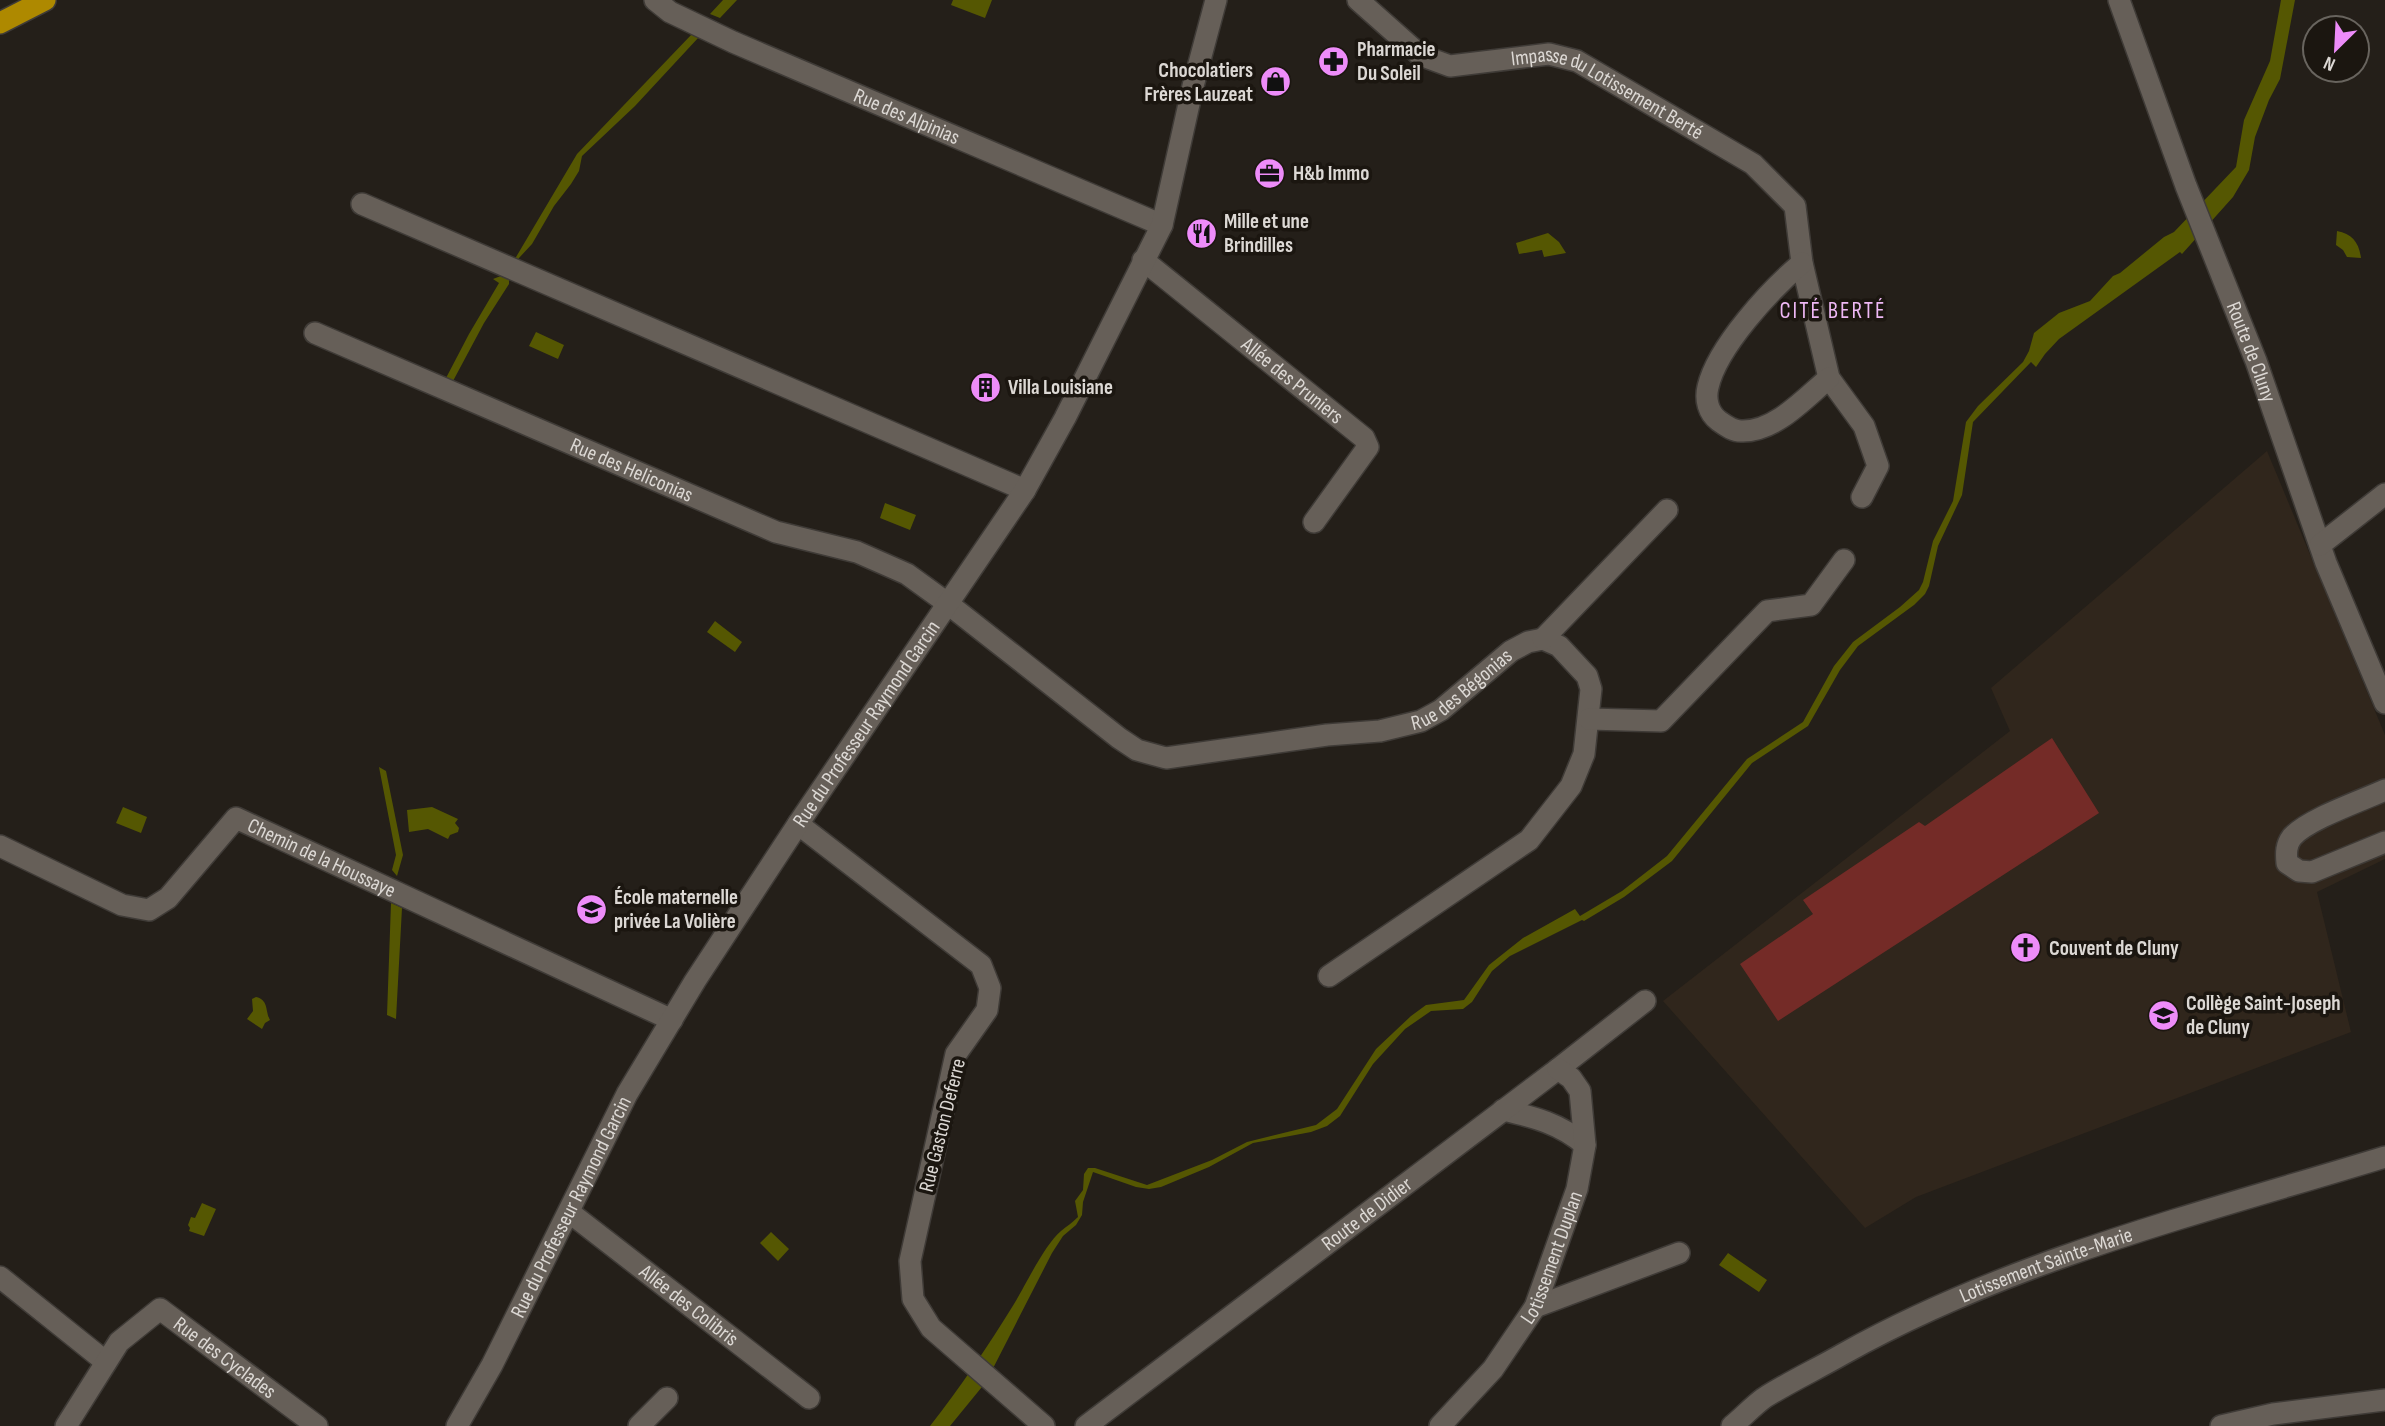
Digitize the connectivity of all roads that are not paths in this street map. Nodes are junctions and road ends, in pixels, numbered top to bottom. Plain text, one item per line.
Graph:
1 (45, 0) edge
2 (655, 0) edge
3 (1216, 0) edge
4 (1358, 0) edge
5 (2119, 0) edge
6 (0, 23) edge
7 (362, 204) dead end
8 (1162, 225) junction
9 (1143, 260) junction
10 (1802, 263) junction
11 (315, 333) dead end
12 (1829, 379) junction
13 (1025, 490) junction
14 (2385, 494) edge
15 (1862, 497) dead end
16 (1667, 510) dead end
17 (1314, 522) dead end
18 (2320, 545) junction
19 (1844, 559) dead end
20 (947, 603) junction
21 (1543, 639) junction
22 (2385, 703) edge
23 (1590, 719) junction
24 (2385, 790) edge
25 (798, 824) junction
26 (2385, 842) edge
27 (0, 846) edge
28 (1329, 976) dead end
29 (1645, 1000) dead end
30 (672, 1020) junction
31 (1558, 1069) junction
32 (1503, 1110) junction
33 (1586, 1144) junction
34 (2385, 1157) edge
35 (569, 1212) junction
36 (1679, 1253) dead end
37 (0, 1277) edge
38 (1535, 1307) junction
39 (106, 1362) junction
40 (667, 1398) dead end
41 (809, 1398) dead end
42 (2385, 1401) edge
43 (66, 1426) edge
44 (317, 1426) edge
45 (457, 1426) edge
46 (639, 1426) edge
47 (1044, 1426) edge
48 (1086, 1426) edge
49 (1440, 1426) edge
50 (1732, 1426) edge
51 (2221, 1426) edge

1 - 6 highway
2 - 8 street, Rue des Alpinias
3 - 8 street, Rue du Professeur Raymond Garcin
4 - 10 street, Impasse du Lotissement Berté
5 - 18 street, Route de Cluny
7 - 13 street
8 - 9 street, Rue du Professeur Raymond Garcin
9 - 13 street, Rue du Professeur Raymond Garcin
9 - 17 street, Allée des Pruniers
10 - 12 street, Impasse du Lotissement Berté
10 - 12 street
11 - 20 street, Rue des Heliconias
12 - 15 street, Impasse du Lotissement Berté
13 - 20 street, Rue du Professeur Raymond Garcin
14 - 18 street
16 - 21 street
18 - 22 street, Route de Cluny
19 - 23 street
20 - 21 street, Rue des Bégonias
20 - 25 street, Rue du Professeur Raymond Garcin
21 - 23 street
23 - 28 street
24 - 26 street
25 - 30 street, Rue du Professeur Raymond Garcin
25 - 47 street, Rue Gaston Deferre
27 - 30 street, Chemin de la Houssaye
29 - 31 street, Route de Didier
30 - 35 street, Rue du Professeur Raymond Garcin
31 - 32 street, Route de Didier
31 - 33 street, Lotissement Duplan
32 - 33 street
32 - 48 street, Route de Didier
33 - 38 street, Lotissement Duplan
34 - 50 street, Lotissement Sainte-Marie
35 - 41 street, Allée des Colibris
35 - 45 street, Rue du Professeur Raymond Garcin
36 - 38 street
37 - 39 street
38 - 49 street, Lotissement Duplan
39 - 43 street, Rue des Cyclades
39 - 44 street, Rue des Cyclades
40 - 46 street
42 - 51 street

